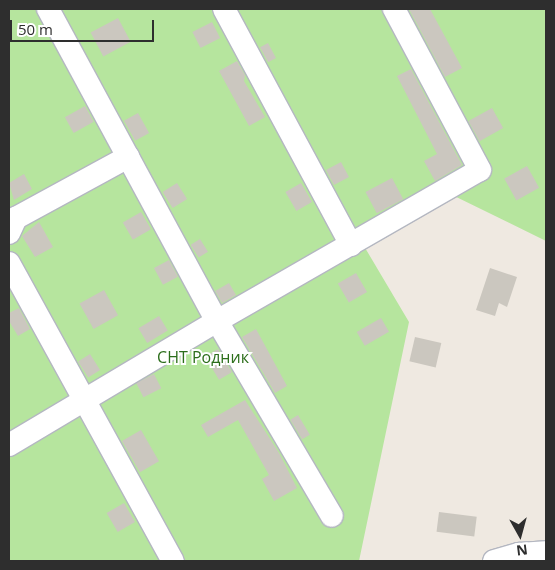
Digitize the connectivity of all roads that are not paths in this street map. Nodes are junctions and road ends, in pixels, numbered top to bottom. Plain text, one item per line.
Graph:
1 (48, 9) edge
2 (224, 9) edge
3 (394, 9) edge
4 (128, 157) junction
5 (9, 233) edge
6 (351, 245) junction
7 (9, 263) edge
8 (217, 321) junction
9 (84, 400) junction
10 (9, 444) edge
11 (332, 516) dead end
12 (546, 552) edge
13 (173, 561) edge
14 (494, 561) edge

1 - 4 street
2 - 6 street
3 - 6 street
4 - 5 street
4 - 8 street
6 - 8 street
7 - 9 street
8 - 9 street
8 - 11 street
9 - 10 street
9 - 13 street
12 - 14 street

